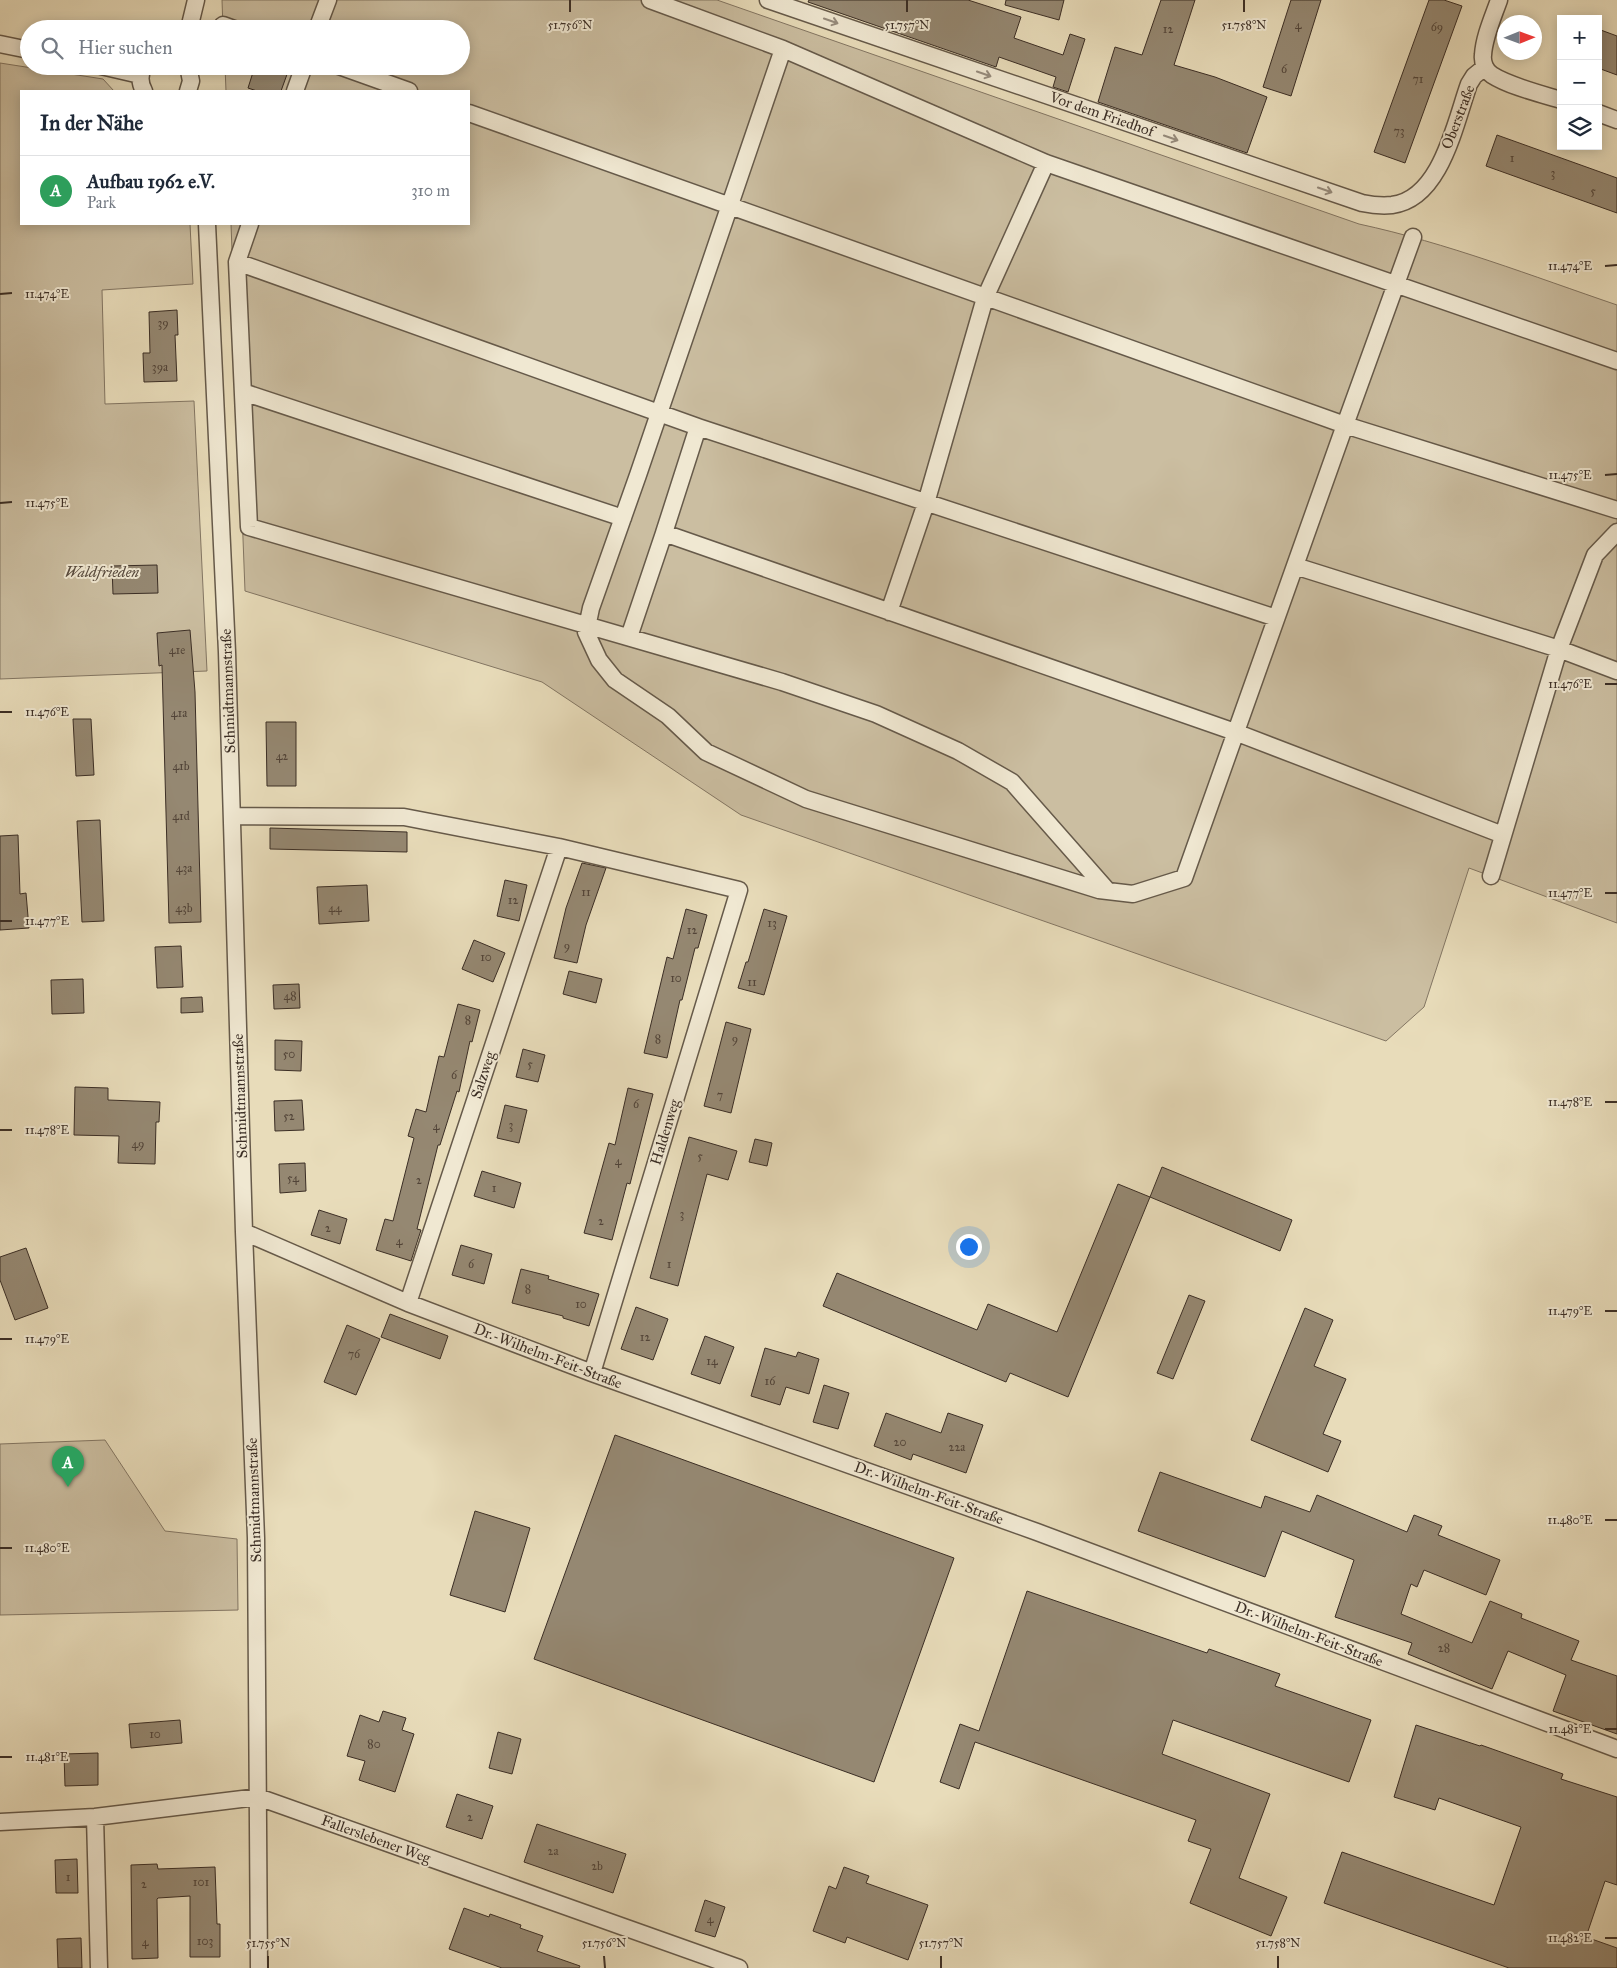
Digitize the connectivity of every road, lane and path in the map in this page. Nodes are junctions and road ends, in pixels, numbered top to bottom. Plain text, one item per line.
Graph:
1 (196, 0) edge
2 (328, 0) edge
3 (650, 0) edge
4 (768, 0) edge
5 (1499, 0) edge
6 (191, 20) edge
7 (320, 20) edge
8 (0, 44) edge
9 (20, 48) edge
10 (783, 49) junction
11 (1485, 68) junction
12 (142, 75) edge
13 (190, 75) edge
14 (301, 75) edge
15 (364, 75) edge
16 (144, 90) edge
17 (188, 90) edge
18 (295, 90) edge
19 (406, 90) edge
20 (1557, 99) edge
21 (470, 113) edge
22 (1602, 115) edge
23 (1617, 120) edge
24 (1046, 163) junction
25 (1432, 180) joint
26 (730, 206) junction
27 (207, 225) edge
28 (250, 225) edge
29 (1413, 237) dead end
30 (237, 262) junction
31 (1396, 283) junction
32 (985, 298) junction
33 (1617, 361) edge
34 (243, 392) junction
35 (660, 412) junction
36 (1345, 425) junction
37 (698, 427) junction
38 (926, 503) junction
39 (1617, 510) edge
40 (623, 518) junction
41 (1617, 532) edge
42 (664, 533) junction
43 (1295, 566) junction
44 (889, 612) junction
45 (1276, 618) junction
46 (587, 625) junction
47 (628, 638) junction
48 (1559, 649) junction
49 (1617, 671) edge
50 (1235, 732) junction
51 (232, 816) junction
52 (1503, 835) junction
53 (559, 847) junction
54 (1491, 876) dead end
55 (1107, 890) junction
56 (244, 1232) junction
57 (408, 1303) junction
58 (592, 1373) junction
59 (1617, 1749) edge
60 (258, 1798) junction
61 (95, 1817) junction
62 (0, 1822) edge
63 (99, 1968) edge
64 (259, 1968) edge
65 (738, 1968) edge

1 - 6 street
2 - 7 street
3 - 10 street
4 -> 25 street, Vor dem Friedhof
5 - 11 street, Oberstraße
8 - 9 street
10 - 24 street
10 - 26 street
11 - 20 street
11 - 25 street, Oberstraße
12 - 16 street
13 - 17 street
14 - 18 street
15 - 19 street
21 - 26 street
22 - 23 street
24 - 31 street
24 - 32 street
26 - 32 street
26 - 35 street
27 - 51 street, Schmidtmannstraße
28 - 30 street
29 - 31 street
30 - 34 street
30 - 35 street
31 - 33 street
31 - 36 street
32 - 36 street
32 - 38 street
34 - 40 street
34 - 46 street
35 - 37 street
35 - 40 street
36 - 39 street
36 - 43 street
37 - 38 street
37 - 42 street
38 - 44 street
38 - 45 street
40 - 46 street
41 - 48 street
42 - 44 street
42 - 47 street
43 - 45 street
43 - 48 street
44 - 50 street
45 - 50 street
46 - 47 street
46 - 55 street
47 - 55 street
48 - 49 street
48 - 52 street
50 - 52 street
50 - 55 street
51 - 53 street
51 - 56 street, Schmidtmannstraße
52 - 54 street
53 - 57 street, Salzweg
53 - 58 street, Haldenweg
56 - 57 street, Dr.-Wilhelm-Feit-Straße
56 - 60 street, Schmidtmannstraße
57 - 58 street, Dr.-Wilhelm-Feit-Straße
58 - 59 street, Dr.-Wilhelm-Feit-Straße
60 - 61 street, Fallerslebener Weg
60 - 64 street, Schmidtmannstraße
60 - 65 street, Fallerslebener Weg
61 - 62 street, Fallerslebener Weg
61 - 63 street

